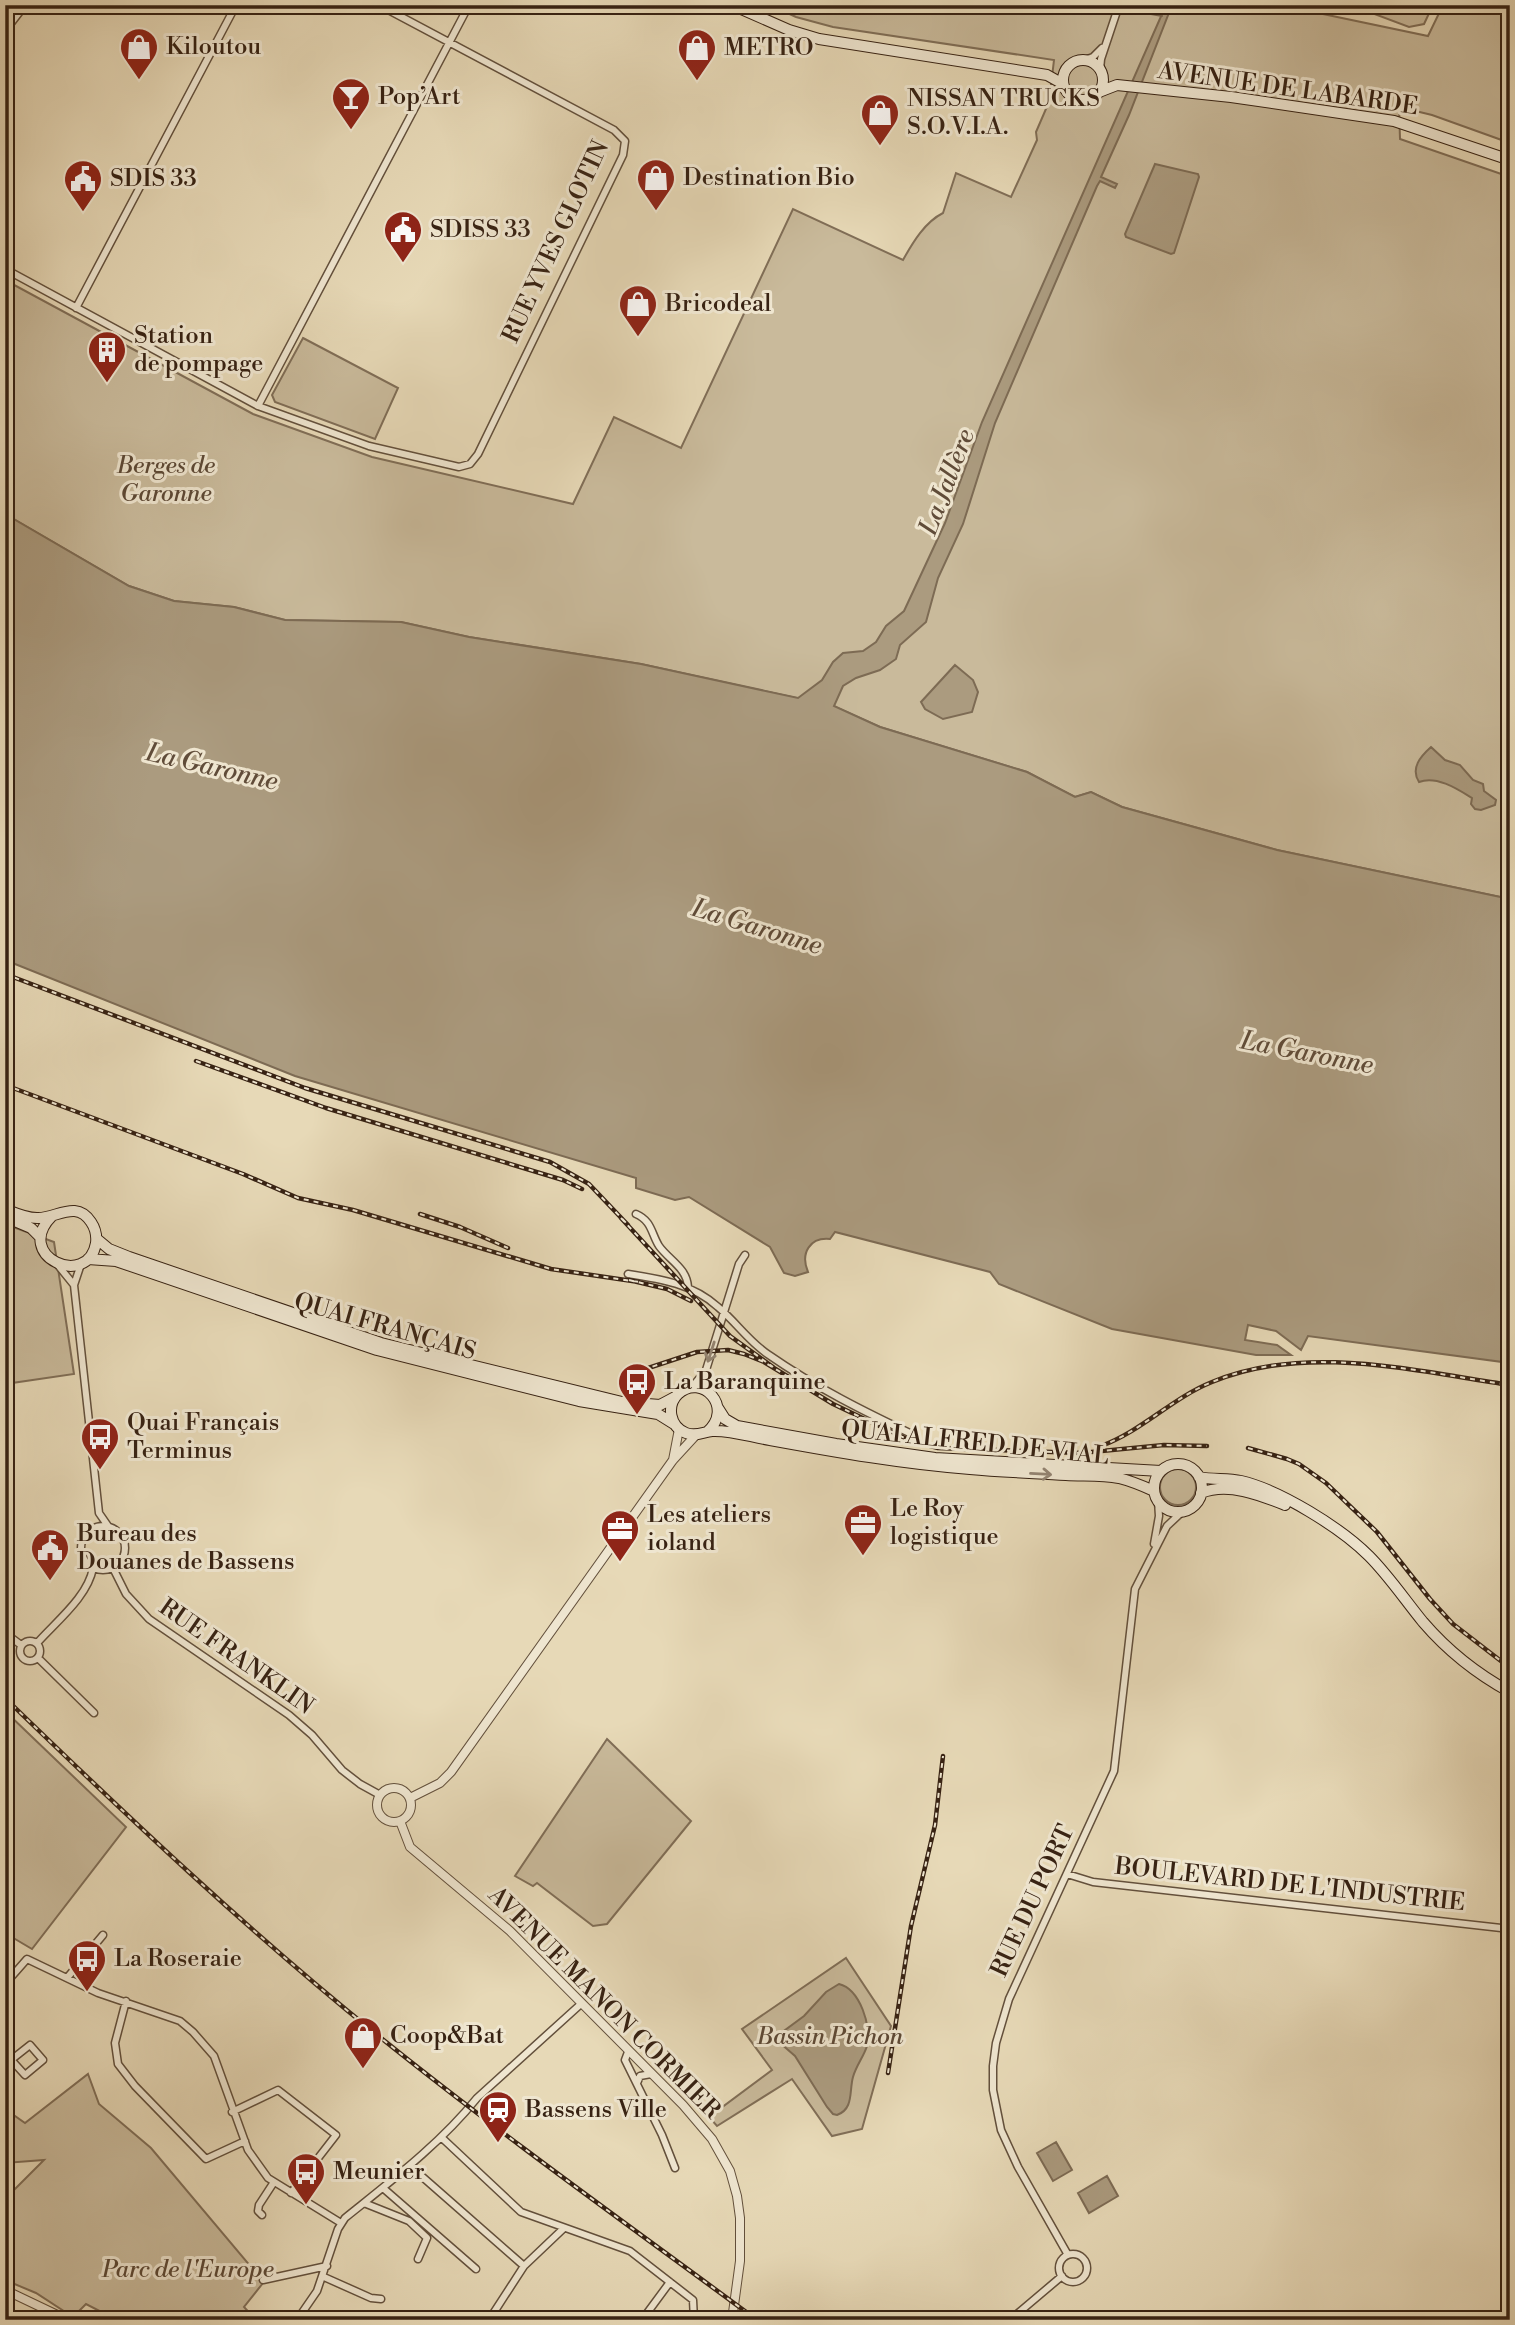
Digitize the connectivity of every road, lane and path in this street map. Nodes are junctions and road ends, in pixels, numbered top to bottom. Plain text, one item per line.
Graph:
1 (25, 5) edge
2 (236, 5) edge
3 (379, 5) edge
4 (469, 5) edge
5 (733, 5) edge
6 (1119, 5) edge
7 (5, 31) edge
8 (1107, 41) junction
9 (449, 42) junction
10 (1085, 60) junction
11 (1066, 69) junction
12 (1101, 71) junction
13 (1047, 75) junction
14 (1063, 84) junction
15 (1117, 85) junction
16 (1100, 92) junction
17 (1510, 160) edge
18 (5, 269) edge
19 (76, 308) junction
20 (258, 406) junction
21 (5, 1209) edge
22 (636, 1214) dead end
23 (51, 1216) junction
24 (5, 1217) edge
25 (40, 1237) junction
26 (97, 1239) junction
27 (745, 1255) dead end
28 (84, 1261) junction
29 (55, 1263) junction
30 (628, 1274) dead end
31 (74, 1285) junction
32 (688, 1287) junction
33 (724, 1312) junction
34 (692, 1388) junction
35 (675, 1397) junction
36 (718, 1408) junction
37 (677, 1427) junction
38 (702, 1433) junction
39 (916, 1436) dead end
40 (673, 1460) junction
41 (1161, 1471) junction
42 (1199, 1477) junction
43 (1201, 1493) junction
44 (1156, 1496) junction
45 (1183, 1511) junction
46 (99, 1513) junction
47 (1318, 1519) junction
48 (108, 1526) junction
49 (92, 1529) junction
50 (1152, 1553) junction
51 (93, 1568) junction
52 (113, 1568) junction
53 (5, 1633) edge
54 (36, 1642) junction
55 (21, 1645) junction
56 (38, 1658) junction
57 (1510, 1692) edge
58 (94, 1713) dead end
59 (380, 1795) junction
60 (410, 1798) junction
61 (400, 1821) junction
62 (1067, 1874) junction
63 (1510, 1929) edge
64 (103, 1935) dead end
65 (67, 1978) junction
66 (5, 1984) edge
67 (126, 2001) junction
68 (582, 2003) junction
69 (628, 2052) junction
70 (5, 2053) edge
71 (11, 2060) junction
72 (651, 2074) junction
73 (637, 2083) junction
74 (232, 2112) junction
75 (441, 2137) junction
76 (245, 2141) junction
77 (410, 2166) junction
78 (676, 2168) dead end
79 (274, 2182) junction
80 (383, 2188) junction
81 (291, 2193) junction
82 (364, 2203) junction
83 (262, 2215) dead end
84 (341, 2223) junction
85 (564, 2228) junction
86 (1068, 2255) junction
87 (418, 2259) dead end
88 (327, 2266) junction
89 (524, 2266) junction
90 (476, 2269) dead end
91 (1062, 2276) junction
92 (324, 2277) junction
93 (263, 2280) dead end
94 (670, 2281) junction
95 (5, 2290) edge
96 (381, 2299) dead end
97 (403, 2318) edge
98 (68, 2320) edge
99 (297, 2320) edge
100 (424, 2320) edge
101 (489, 2320) edge
102 (642, 2320) edge
103 (694, 2320) edge
104 (732, 2320) edge
105 (768, 2320) edge
106 (788, 2320) edge
107 (1010, 2320) edge

1 - 7 street
2 - 19 street
3 - 9 street
4 - 9 street
5 - 13 main road
6 - 8 street
8 - 10 street
8 - 12 street
9 - 20 street
9 - 20 street, RUE YVES GLOTIN
10 - 11 main road
10 - 12 main road
11 - 13 main road
11 - 14 main road
12 - 15 main road, AVENUE DE LABARDE
12 - 16 main road
13 - 14 main road
14 - 16 main road
15 - 16 main road
15 - 17 main road, AVENUE DE LABARDE
18 - 19 street
19 - 20 street
21 - 23 main road
22 - 32 street
23 - 25 main road
23 - 26 main road
24 - 25 main road
25 - 29 main road
26 - 28 main road
26 - 35 main road, QUAI FRANÇAIS
27 - 33 street
28 - 29 main road
28 - 31 street
28 - 37 main road, QUAI FRANÇAIS
29 - 31 street
30 - 32 street
31 - 46 street
32 - 33 street
33 -> 34 street
33 - 39 street
34 - 35 main road
34 - 36 main road
35 - 37 main road
36 - 38 main road
36 - 41 main road, QUAI ALFRED DE VIAL
37 - 38 main road
37 - 40 street
38 - 40 street
38 -> 44 main road, QUAI ALFRED DE VIAL
40 - 60 street
41 - 42 main road
41 - 44 main road
42 - 43 main road
42 - 47 main road
43 - 45 main road
43 - 47 main road
44 - 45 main road
44 - 50 street, RUE DU PORT
45 - 50 street, RUE DU PORT
46 - 48 street
46 - 49 street
47 - 57 main road
48 - 49 street
48 - 52 street
49 - 51 street
50 - 62 street, RUE DU PORT
51 - 52 street
51 - 54 street
52 - 59 street, RUE FRANKLIN
53 - 55 street
54 - 55 street
54 - 56 street
55 - 56 street
56 - 58 street
59 - 60 street
59 - 61 street
60 - 61 street
61 - 68 street, AVENUE MANON CORMIER
62 - 63 street, BOULEVARD DE L'INDUSTRIE
62 - 86 street, RUE DU PORT
64 - 65 street
65 - 66 street
65 - 67 street
67 - 74 street
67 - 76 street
68 - 69 street, AVENUE MANON CORMIER
68 - 75 street
69 - 72 street, AVENUE MANON CORMIER
69 - 73 street
70 - 71 street
71 - 71 street
72 - 73 street
72 - 104 street, AVENUE MANON CORMIER
73 - 78 street
74 - 76 street
74 - 81 street
75 - 77 street
75 - 85 street
76 - 79 street
77 - 80 street
77 - 89 street
79 - 81 street
79 - 83 street
80 - 82 street
80 - 90 street
81 - 84 street
82 - 84 street
82 - 87 street
84 - 88 street
85 - 89 street
85 - 94 street
86 - 91 street
86 - 91 street
88 - 92 street
88 - 93 street
89 - 101 street
91 - 107 street
92 - 96 street
92 - 99 street
94 - 102 street
94 - 103 street
95 - 98 street
97 - 100 street
105 - 106 street

